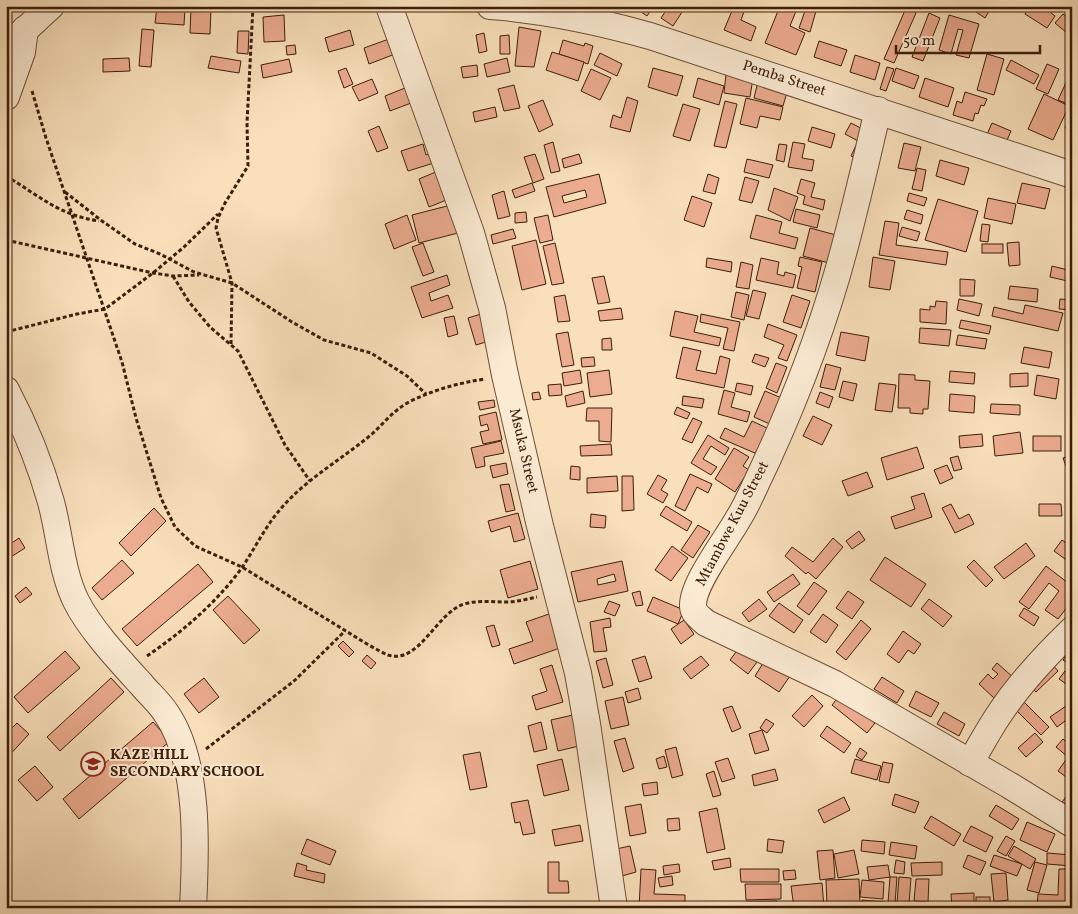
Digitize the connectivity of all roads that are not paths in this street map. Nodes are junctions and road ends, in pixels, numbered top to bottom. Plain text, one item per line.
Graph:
1 (51, 6) edge
2 (388, 6) edge
3 (490, 6) edge
4 (583, 12) edge
5 (25, 29) junction
6 (6, 48) edge
7 (6, 97) edge
8 (878, 110) junction
9 (1072, 175) edge
10 (6, 390) edge
11 (1072, 630) edge
12 (970, 763) junction
13 (1072, 824) edge
14 (193, 908) edge
15 (614, 908) edge

1 - 5 street
2 - 15 street, Msuka Street
3 - 4 street, Pemba Street
4 - 8 street, Pemba Street
5 - 6 street
5 - 7 street
8 - 9 street, Pemba Street
8 - 12 street, Mtambwe Kuu Street
10 - 14 street
11 - 12 street
12 - 13 street, Mtambwe Kuu Street

